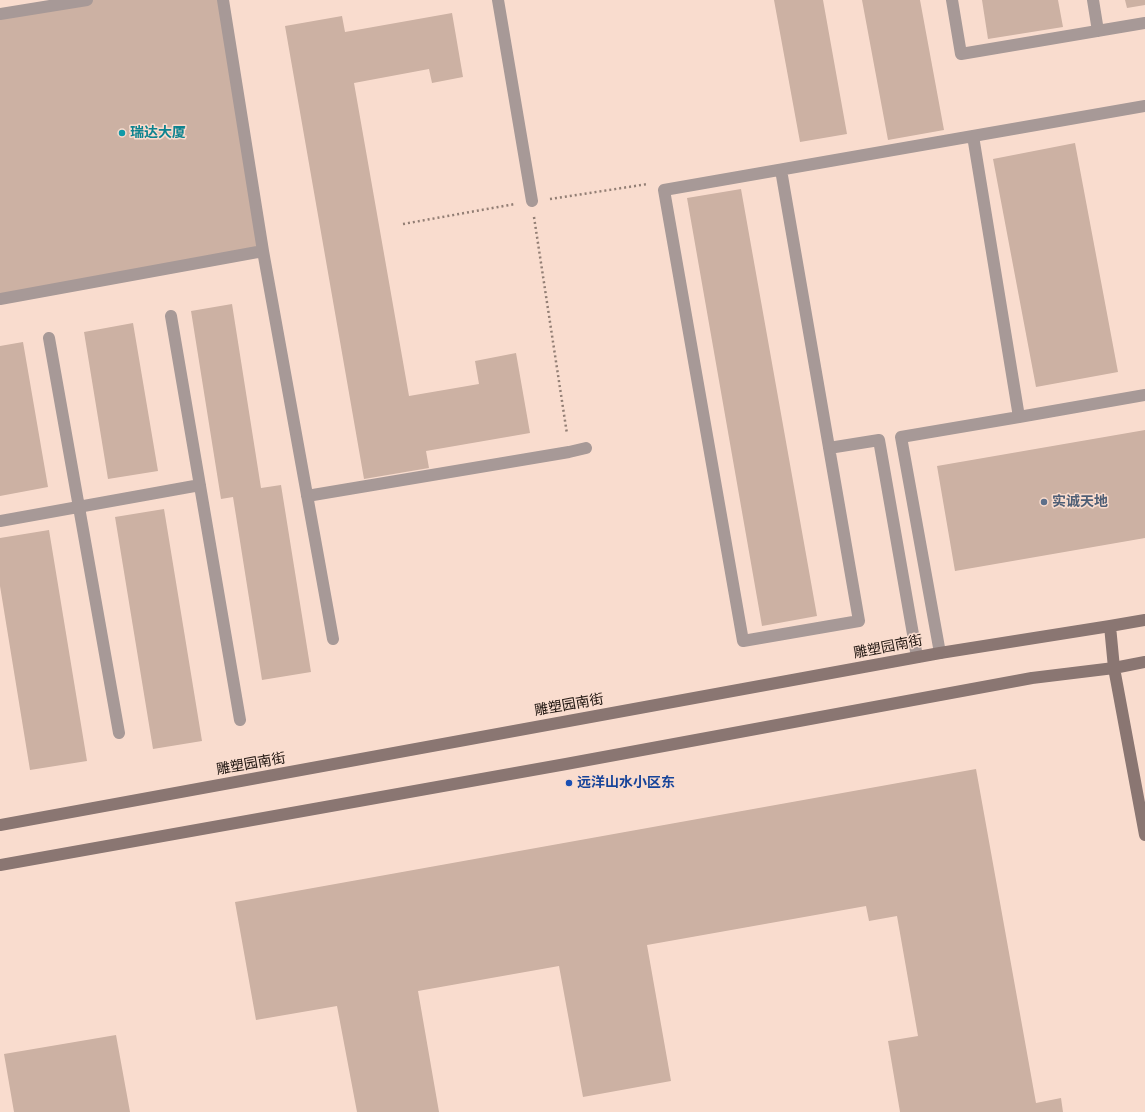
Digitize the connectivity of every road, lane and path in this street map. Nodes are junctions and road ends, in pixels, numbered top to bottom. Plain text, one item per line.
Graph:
1 (87, 0) edge
2 (223, 0) edge
3 (498, 0) edge
4 (952, 0) edge
5 (1093, 0) edge
6 (0, 14) edge
7 (1145, 23) edge
8 (1098, 31) junction
9 (1145, 106) edge
10 (973, 136) junction
11 (780, 170) junction
12 (532, 201) joint
13 (263, 251) junction
14 (0, 299) edge
15 (171, 316) dead end
16 (49, 338) dead end
17 (1145, 395) edge
18 (1019, 417) junction
19 (901, 437) junction
20 (879, 440) junction
21 (586, 448) dead end
22 (829, 448) junction
23 (569, 452) junction
24 (200, 485) junction
25 (307, 496) junction
26 (79, 507) junction
27 (0, 521) edge
28 (1145, 620) edge
29 (1110, 626) junction
30 (333, 639) dead end
31 (940, 652) junction
32 (917, 657) junction
33 (1145, 662) edge
34 (1114, 668) junction
35 (240, 720) dead end
36 (119, 733) dead end
37 (0, 825) edge
38 (1145, 835) edge
39 (0, 865) edge

1 - 6 street
2 - 13 street
3 - 12 street
4 - 8 street
5 - 8 street
7 - 8 street
9 - 10 street
10 - 11 street
10 - 18 street
11 - 22 street
11 - 22 street
12 - 23 path
13 - 14 street
13 - 25 street
15 - 24 street
16 - 26 street
17 - 18 street
18 - 19 street
19 - 20 street
19 - 31 street
20 - 22 street
20 - 32 street
21 - 23 street
23 - 25 street
24 - 26 street
24 - 35 street
25 - 30 street
26 - 27 street
26 - 36 street
28 - 29 main road, 雕塑园南街
29 - 31 main road, 雕塑园南街
29 - 34 main road
31 - 32 main road, 雕塑园南街
32 - 37 main road, 雕塑园南街
33 - 34 main road
34 - 38 main road
34 - 39 main road

